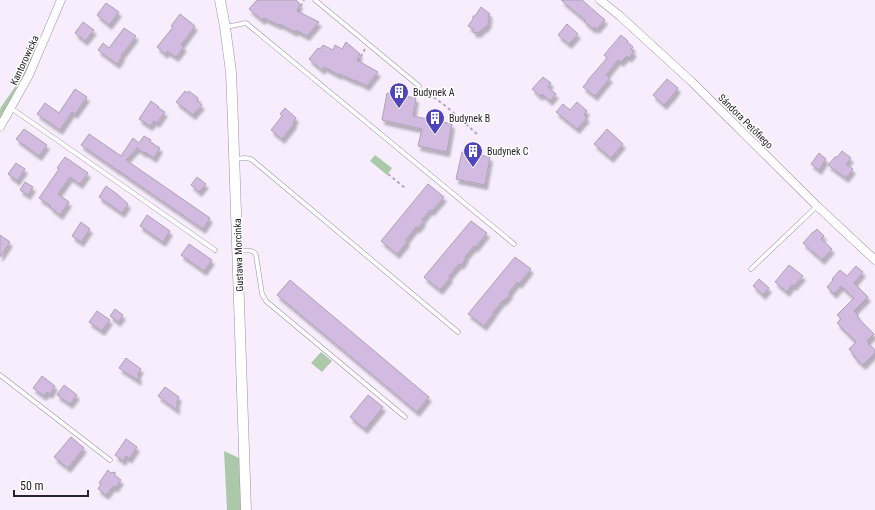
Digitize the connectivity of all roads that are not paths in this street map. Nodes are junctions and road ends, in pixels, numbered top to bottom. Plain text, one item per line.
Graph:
1 (62, 0) edge
2 (220, 0) edge
3 (315, 0) edge
4 (605, 1) edge
5 (225, 27) junction
6 (419, 86) road end
7 (11, 108) junction
8 (0, 127) edge
9 (235, 159) junction
10 (817, 206) junction
11 (514, 244) dead end
12 (215, 250) dead end
13 (238, 251) junction
14 (875, 260) edge
15 (751, 269) dead end
16 (458, 332) dead end
17 (0, 375) edge
18 (405, 417) dead end
19 (110, 460) dead end
20 (246, 510) edge

1 - 7 street, Kantorowicka
2 - 5 street, Gustawa Morcinka
3 - 6 lane
4 - 10 street, Sándora Petőfiego
5 - 9 street, Gustawa Morcinka
5 - 11 lane
7 - 8 street, Kantorowicka
7 - 12 lane
9 - 13 street, Gustawa Morcinka
9 - 16 lane
10 - 14 street, Sándora Petőfiego
10 - 15 lane
13 - 18 lane
13 - 20 street, Gustawa Morcinka
17 - 19 lane

